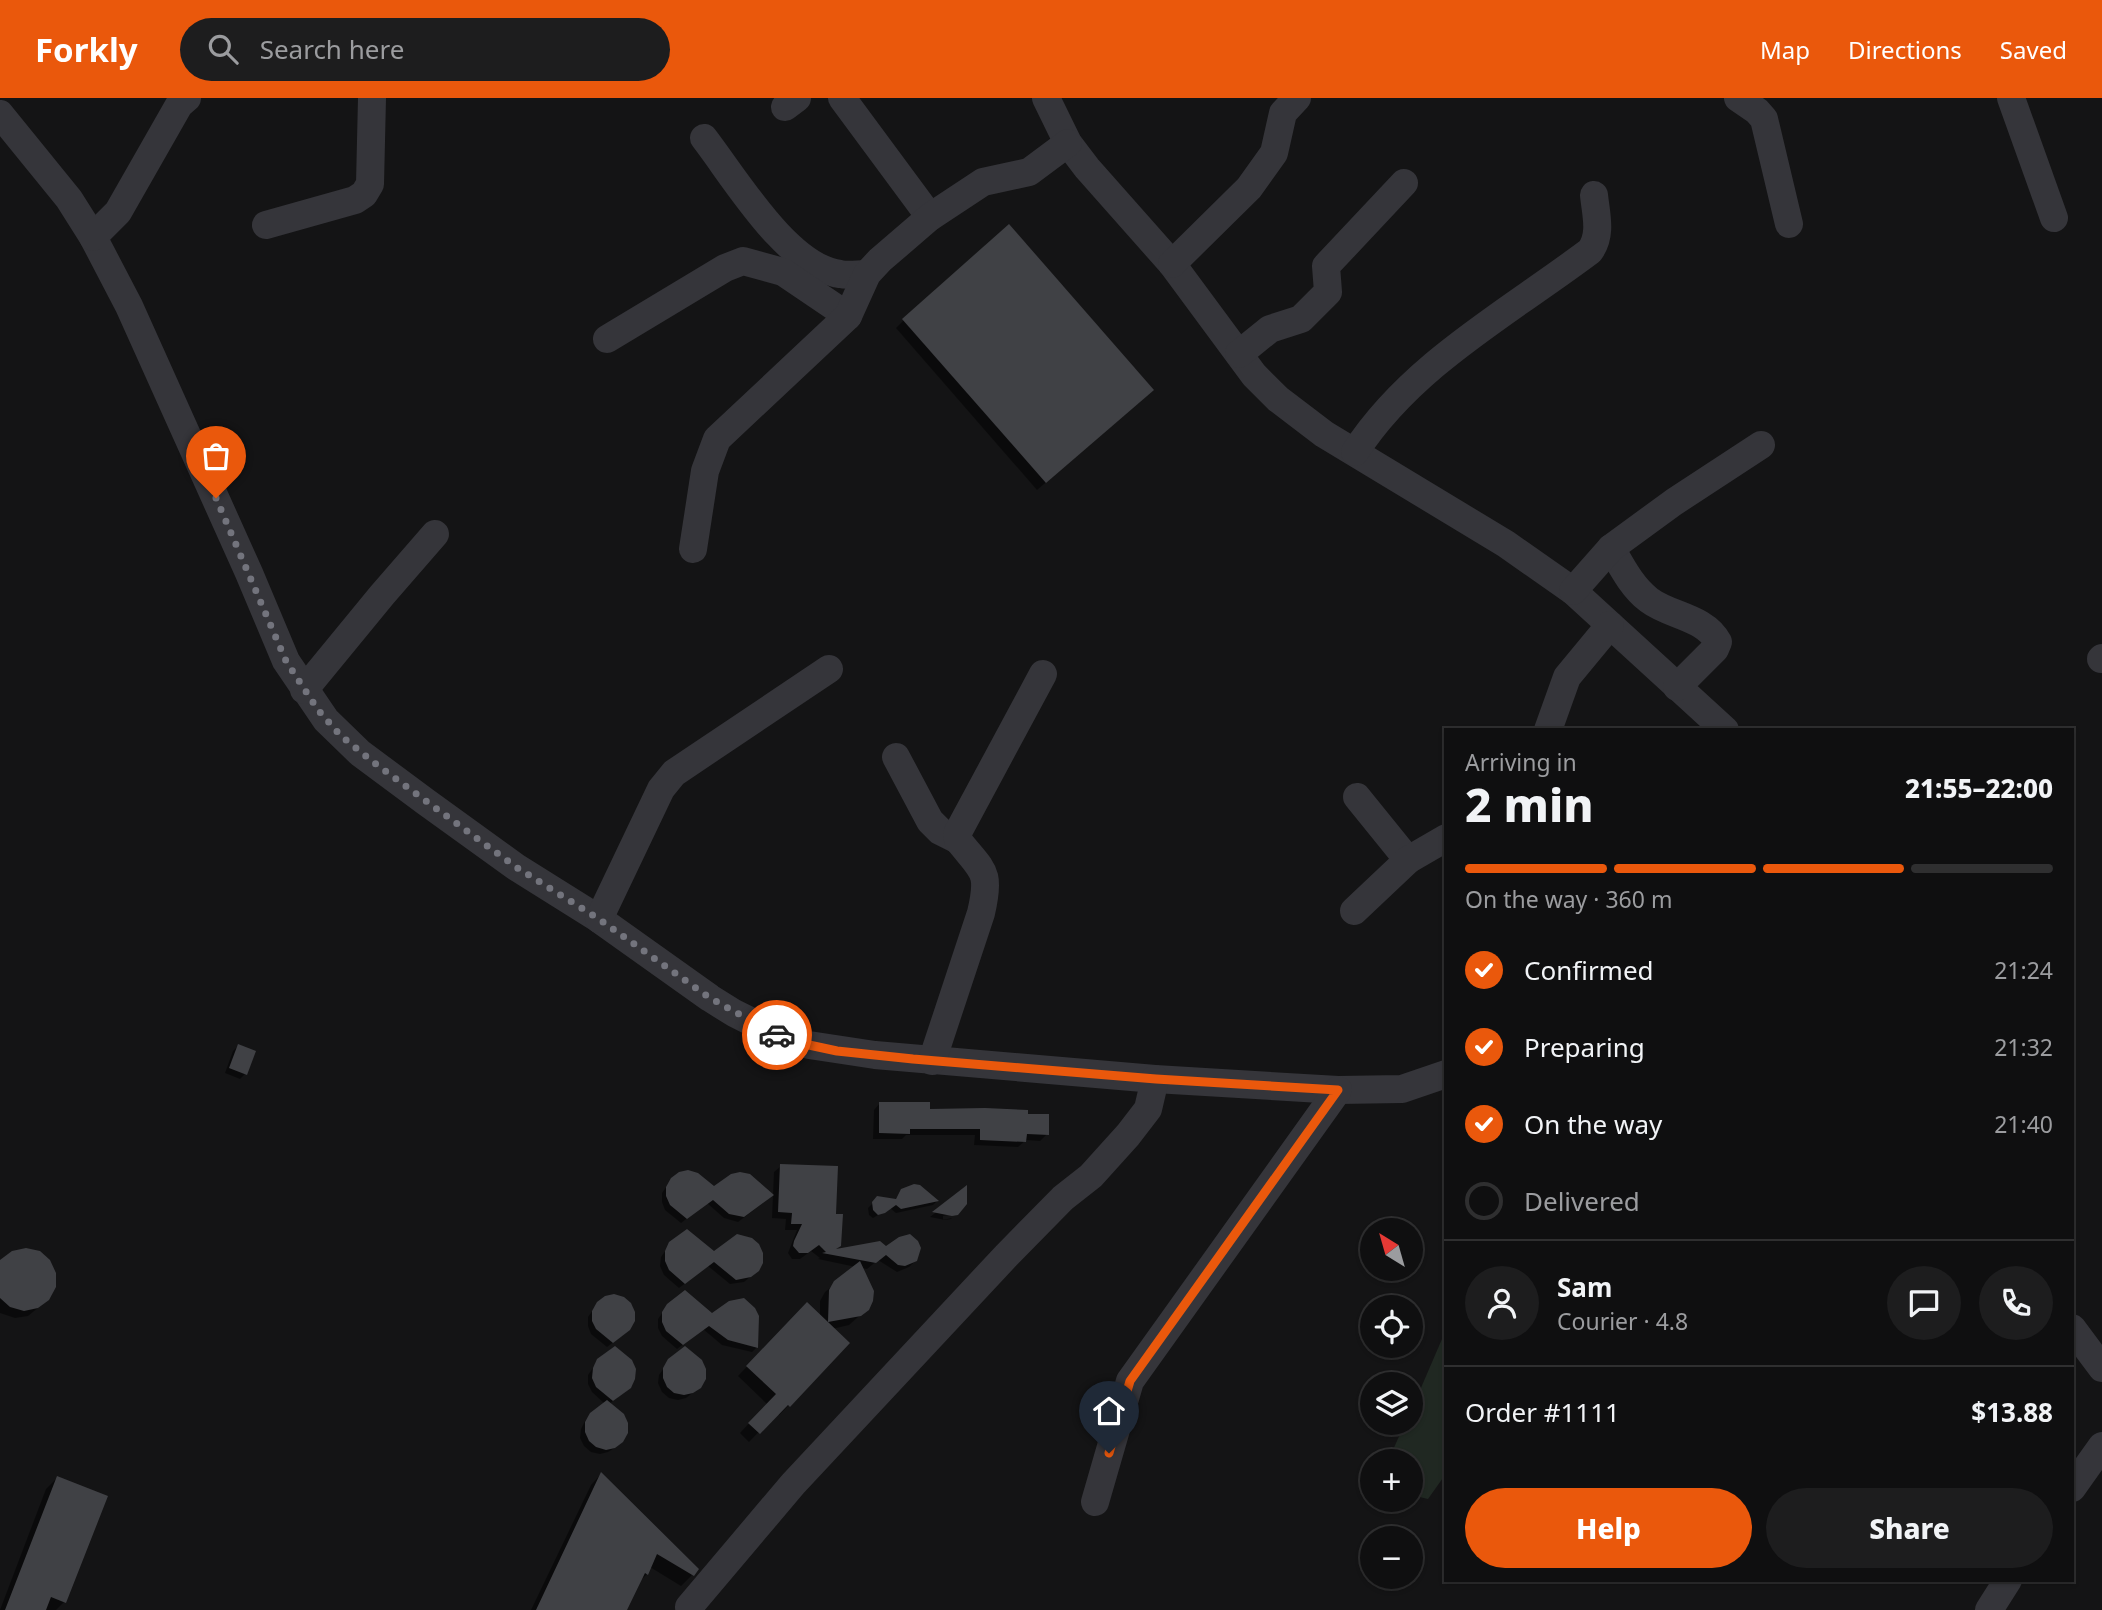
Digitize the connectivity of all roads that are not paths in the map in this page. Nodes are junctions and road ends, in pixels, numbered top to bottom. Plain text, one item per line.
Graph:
1 (187, 98) edge
2 (372, 98) edge
3 (842, 98) edge
4 (1046, 98) edge
5 (1297, 98) edge
6 (1738, 98) edge
7 (2011, 98) edge
8 (0, 114) edge
9 (704, 138) dead end
10 (1068, 143) junction
11 (1404, 183) dead end
12 (1594, 195) dead end
13 (930, 218) junction
14 (2054, 218) dead end
15 (1789, 224) dead end
16 (267, 225) dead end
17 (93, 237) junction
18 (1172, 264) junction
19 (867, 274) junction
20 (848, 316) junction
21 (607, 339) dead end
22 (1239, 354) junction
23 (1761, 445) dead end
24 (1355, 452) junction
25 (435, 534) dead end
26 (1611, 548) junction
27 (693, 549) dead end
28 (1573, 591) junction
29 (1610, 625) junction
30 (829, 669) dead end
31 (1043, 674) dead end
32 (1677, 687) junction
33 (304, 690) junction
34 (1549, 728) edge
35 (1723, 728) edge
36 (896, 757) dead end
37 (1357, 797) dead end
38 (1444, 839) edge
39 (958, 840) junction
40 (1408, 860) junction
41 (1354, 911) dead end
42 (599, 919) junction
43 (932, 1061) junction
44 (1444, 1075) edge
45 (1156, 1079) junction
46 (1338, 1090) junction
47 (2074, 1331) edge
48 (2102, 1368) edge
49 (2102, 1446) edge
50 (2074, 1485) edge
51 (1095, 1502) dead end
52 (2007, 1582) edge
53 (689, 1607) dead end
54 (1989, 1610) edge

1 - 17 street
2 - 16 street
3 - 13 street
4 - 10 street
5 - 18 street
6 - 15 street
7 - 14 street
8 - 17 street
9 - 19 street
10 - 13 street
10 - 18 street
11 - 22 street
12 - 24 street
13 - 19 street
17 - 33 street
18 - 22 street
19 - 20 street
20 - 21 street
20 - 27 street
22 - 24 street
23 - 26 street
24 - 28 street
25 - 33 street
26 - 28 street
26 - 32 street
28 - 29 street
29 - 32 street
29 - 34 street
30 - 42 street
31 - 39 street
32 - 35 street
33 - 42 street
36 - 39 street
37 - 40 street
38 - 40 street
39 - 43 street
40 - 41 street
42 - 43 street
43 - 45 street
44 - 46 street
45 - 46 street
45 - 53 street
46 - 51 street
47 - 48 street
49 - 50 street
52 - 54 street

